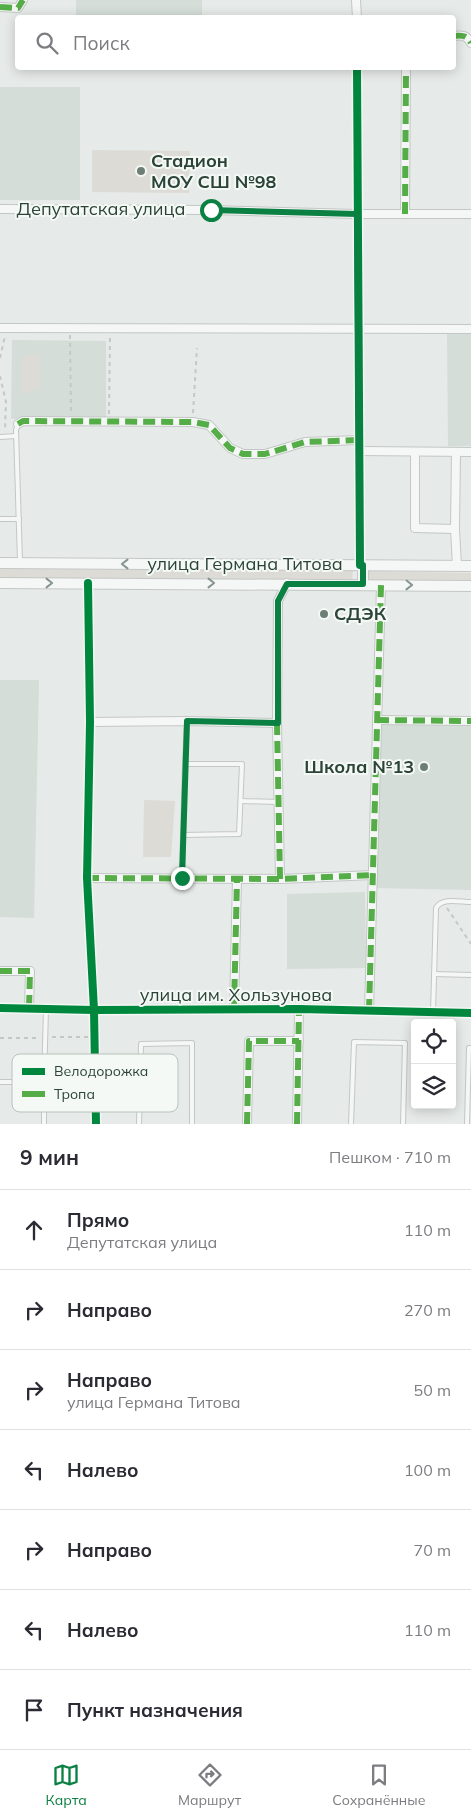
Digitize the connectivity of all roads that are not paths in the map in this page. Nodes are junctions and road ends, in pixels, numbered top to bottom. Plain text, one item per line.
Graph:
1 (23, 0) edge
2 (356, 0) edge
3 (0, 7) edge
4 (356, 15) edge
5 (456, 36) edge
6 (471, 43) edge
7 (357, 70) edge
8 (406, 70) edge
9 (0, 209) edge
10 (357, 214) junction
11 (405, 214) junction
12 (471, 214) edge
13 (471, 329) edge
14 (359, 330) junction
15 (2, 331) edge
16 (18, 424) joint
17 (16, 436) junction
18 (2, 437) edge
19 (359, 440) junction
20 (359, 451) junction
21 (415, 452) junction
22 (456, 452) junction
23 (471, 452) edge
24 (0, 519) edge
25 (18, 519) junction
26 (456, 529) junction
27 (0, 563) edge
28 (20, 563) junction
29 (361, 565) junction
30 (457, 566) junction
31 (471, 566) edge
32 (0, 583) edge
33 (88, 584) junction
34 (287, 584) junction
35 (363, 584) junction
36 (381, 585) junction
37 (471, 586) edge
38 (377, 720) junction
39 (187, 721) junction
40 (471, 721) edge
41 (90, 722) junction
42 (278, 723) junction
43 (185, 764) junction
44 (240, 801) junction
45 (280, 802) junction
46 (184, 835) junction
47 (373, 875) junction
48 (87, 878) junction
49 (182, 878) junction
50 (237, 878) junction
51 (280, 879) junction
52 (471, 902) edge
53 (0, 971) edge
54 (434, 974) junction
55 (471, 975) edge
56 (0, 1008) edge
57 (29, 1008) junction
58 (46, 1009) junction
59 (234, 1009) junction
60 (299, 1009) junction
61 (94, 1010) junction
62 (369, 1011) junction
63 (433, 1012) junction
64 (471, 1013) edge
65 (299, 1041) junction
66 (471, 1048) edge
67 (45, 1054) edge
68 (95, 1054) edge
69 (141, 1054) edge
70 (192, 1124) edge
71 (247, 1124) edge
72 (297, 1124) edge
73 (351, 1124) edge
74 (403, 1124) edge
75 (467, 1124) edge

1 - 3 street
2 - 4 street
5 - 6 street
7 - 10 street
8 - 11 street
9 - 10 street, Депутатская улица
10 - 11 street, Депутатская улица
10 - 14 street
11 - 12 street, Депутатская улица
13 - 14 street
14 - 15 street
14 - 19 street
16 - 17 lane
16 - 19 street
17 - 18 lane
17 - 25 lane
19 - 20 street
20 - 21 street
20 - 29 street
21 - 22 street
21 - 26 street
22 - 23 street
22 - 26 street
24 - 25 lane
25 - 28 lane
26 - 30 street
27 - 28 street, улица Германа Титова
29 -> 28 street, улица Германа Титова
29 - 30 street, улица Германа Титова
29 - 35 street
30 - 31 street, улица Германа Титова
32 -> 33 street, улица Германа Титова
33 -> 34 street, улица Германа Титова
33 - 41 street
34 - 35 street, улица Германа Титова
34 - 42 street
35 - 36 street, улица Германа Титова
36 -> 37 street, улица Германа Титова
36 - 38 street
38 - 40 street
38 - 47 street
39 - 41 street
39 - 42 street
39 - 43 lane
41 - 48 street
42 - 45 street
43 - 44 lane
43 - 46 lane
44 - 45 lane
44 - 46 lane
45 - 51 street
46 - 49 lane
47 - 51 street
47 - 62 street
48 - 49 street
48 - 61 street
49 - 50 street
50 - 51 street
50 - 59 street
52 - 54 lane
53 - 57 street
54 - 55 lane
54 - 63 lane
56 - 57 street, улица им. Хользунова
57 - 58 street, улица им. Хользунова
58 - 61 street, улица им. Хользунова
58 - 67 lane
59 - 60 street, улица им. Хользунова
59 - 61 street, улица им. Хользунова
60 - 62 street, улица им. Хользунова
60 - 65 street
61 - 68 street
62 - 63 street, улица им. Хользунова
63 - 64 street, улица им. Хользунова
65 - 71 street
65 - 72 street
66 - 75 lane
69 - 70 lane
73 - 74 lane

